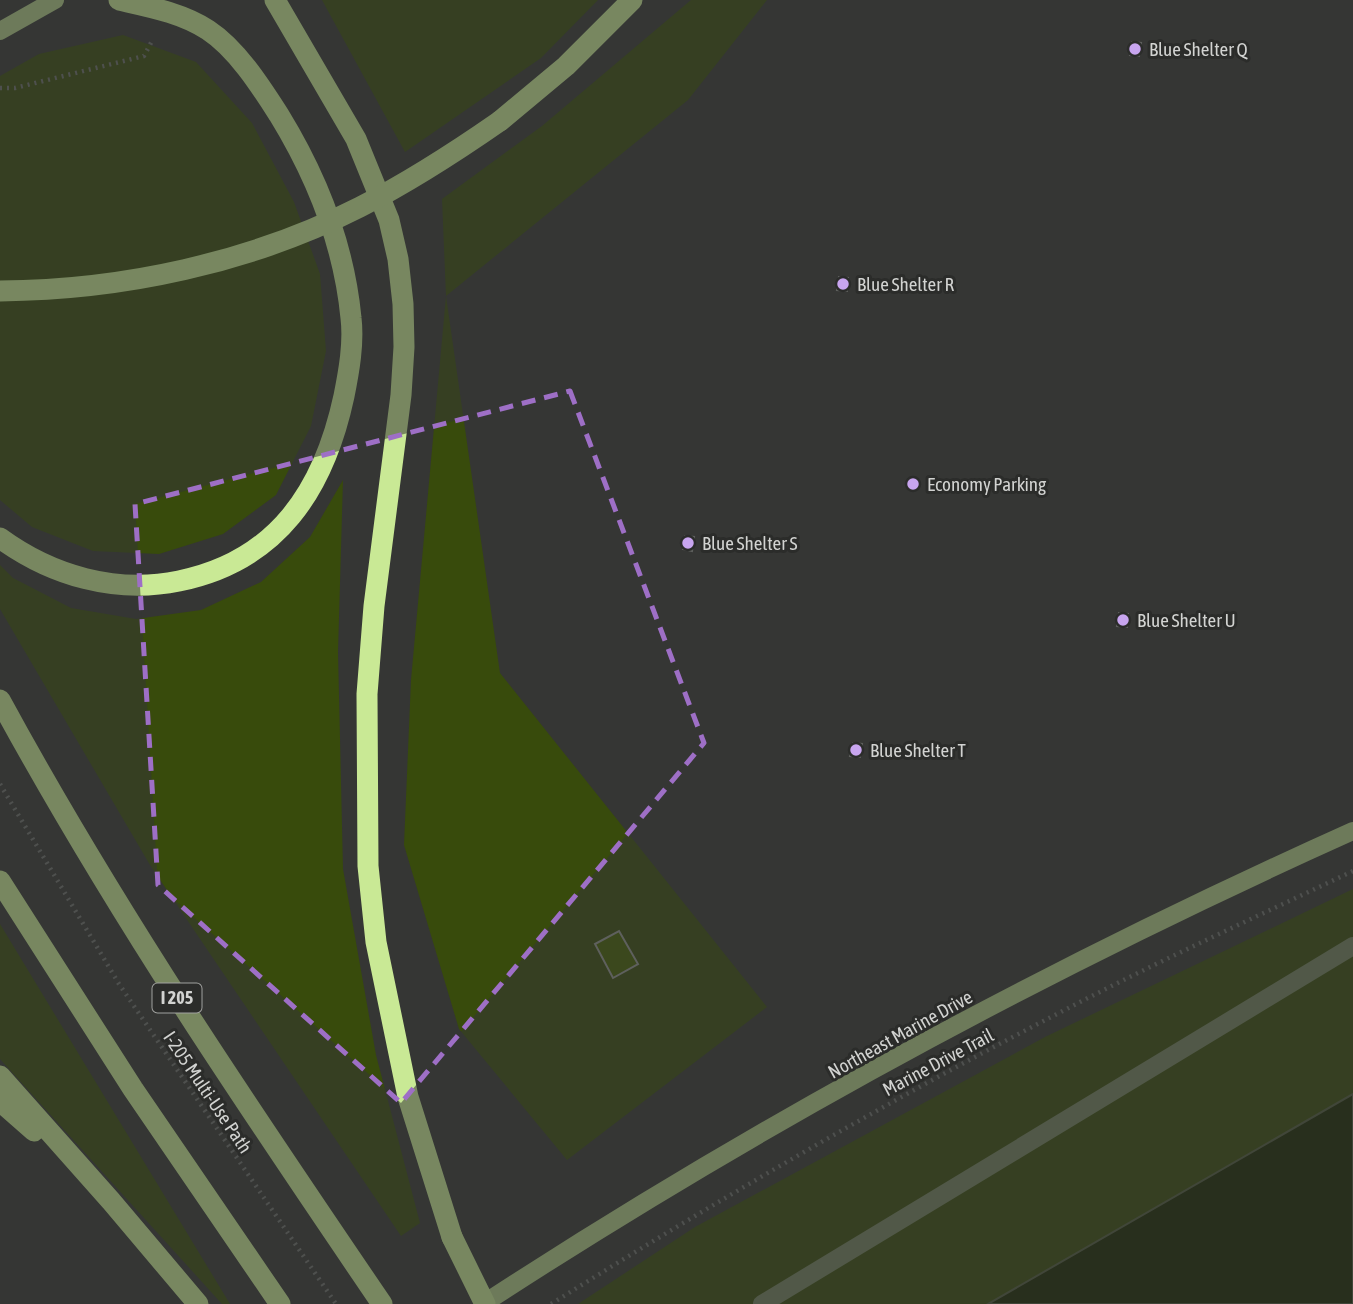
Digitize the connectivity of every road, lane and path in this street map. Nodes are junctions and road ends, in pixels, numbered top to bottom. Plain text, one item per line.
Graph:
1 (55, 0) edge
2 (119, 0) edge
3 (275, 0) edge
4 (632, 0) edge
5 (0, 31) edge
6 (153, 39) dead end
7 (0, 88) edge
8 (0, 291) edge
9 (0, 538) edge
10 (0, 700) edge
11 (0, 784) edge
12 (1353, 831) edge
13 (1353, 871) edge
14 (0, 881) edge
15 (1353, 946) edge
16 (0, 1076) edge
17 (0, 1101) edge
18 (111, 1201) junction
19 (336, 1303) edge
20 (198, 1304) edge
21 (280, 1304) edge
22 (382, 1304) edge
23 (484, 1304) edge
24 (551, 1304) edge
25 (762, 1304) edge

1 - 5 main road
2 - 9 highway
3 - 23 highway, bridge
4 - 8 highway, bridge
6 - 7 path
10 - 22 highway, I 205
11 - 19 path, I-205 Multi-Use Path
12 - 23 main road, Northeast Marine Drive
13 - 24 path, Marine Drive Trail
14 - 21 highway
15 - 25 lane
16 - 18 highway
17 - 18 highway
18 - 20 highway

